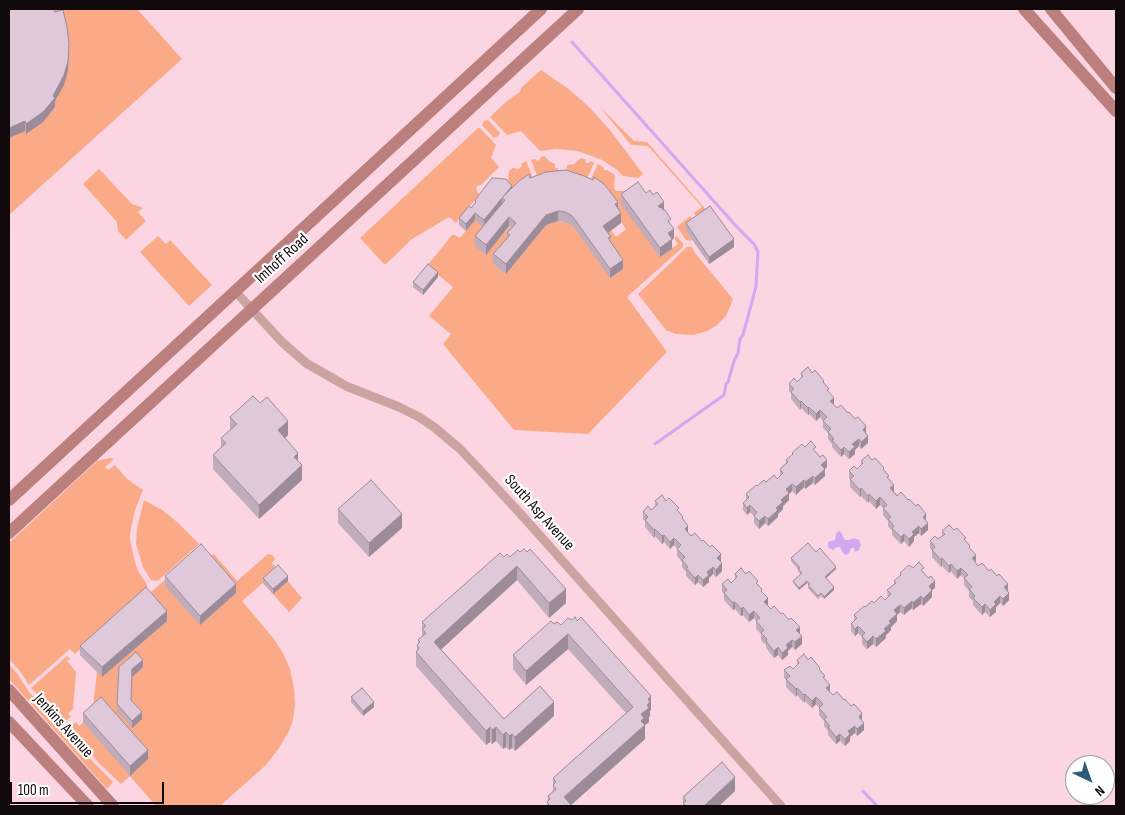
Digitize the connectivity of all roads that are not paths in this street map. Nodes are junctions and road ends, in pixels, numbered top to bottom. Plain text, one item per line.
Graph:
1 (541, 9) edge
2 (578, 9) edge
3 (1024, 9) edge
4 (1051, 9) edge
5 (1116, 88) edge
6 (1116, 111) edge
7 (235, 291) junction
8 (252, 309) junction
9 (9, 500) edge
10 (9, 533) edge
11 (9, 690) edge
12 (9, 722) edge
13 (88, 806) edge
14 (113, 806) edge
15 (781, 806) edge

1 - 7 main road, Imhoff Road
2 - 8 main road, Imhoff Road
3 - 6 main road
4 - 5 main road
7 - 8 street, South Asp Avenue
7 - 9 main road, Imhoff Road
8 - 10 main road, Imhoff Road
8 - 15 street, South Asp Avenue
11 - 14 main road, Jenkins Avenue
12 - 13 main road

